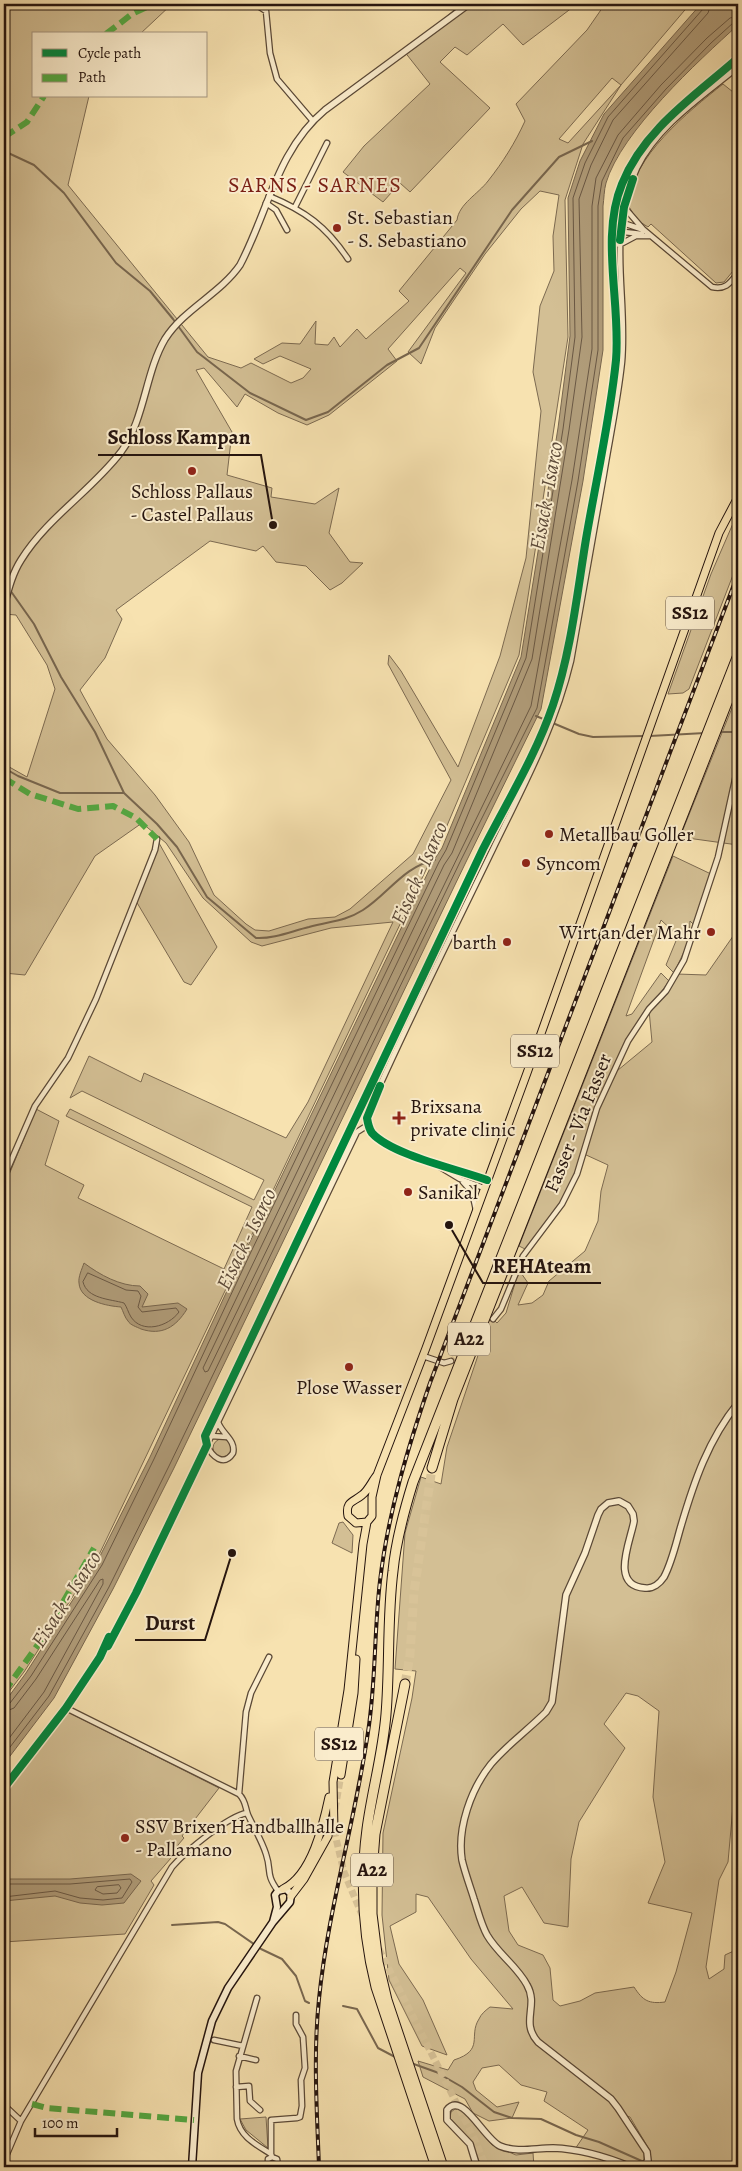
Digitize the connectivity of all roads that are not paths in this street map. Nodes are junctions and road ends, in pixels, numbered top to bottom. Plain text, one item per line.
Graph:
1 (255, 4) edge
2 (469, 4) edge
3 (738, 66) edge
4 (312, 120) junction
5 (327, 144) dead end
6 (269, 196) junction
7 (266, 203) junction
8 (295, 207) junction
9 (624, 207) junction
10 (621, 228) junction
11 (287, 230) dead end
12 (643, 232) junction
13 (619, 245) junction
14 (348, 259) dead end
15 (738, 273) edge
16 (738, 497) edge
17 (4, 606) edge
18 (738, 655) edge
19 (738, 675) edge
20 (738, 766) edge
21 (157, 839) dead end
22 (368, 1125) junction
23 (434, 1164) junction
24 (4, 1177) edge
25 (460, 1179) junction
26 (485, 1184) junction
27 (476, 1210) junction
28 (493, 1319) tunnel mouth
29 (423, 1356) junction
30 (450, 1361) dead end
31 (738, 1403) edge
32 (218, 1421) junction
33 (211, 1436) junction
34 (228, 1438) junction
35 (207, 1445) junction
36 (432, 1468) tunnel mouth
37 (377, 1475) junction
38 (360, 1497) junction
39 (372, 1504) junction
40 (367, 1522) junction
41 (356, 1523) junction
42 (363, 1544) junction
43 (355, 1617) junction
44 (108, 1646) dead end
45 (270, 1657) dead end
46 (405, 1684) tunnel mouth
47 (66, 1708) dead end
48 (341, 1775) tunnel mouth
49 (333, 1782) junction
50 (239, 1794) junction
51 (247, 1813) junction
52 (334, 1830) tunnel mouth
53 (328, 1836) dead end
54 (281, 1890) junction
55 (291, 1896) junction
56 (277, 1902) junction
57 (286, 1905) junction
58 (273, 1922) junction
59 (257, 1998) dead end
60 (296, 2015) dead end
61 (214, 2040) dead end
62 (243, 2046) junction
63 (402, 2054) junction
64 (240, 2056) junction
65 (256, 2060) dead end
66 (236, 2087) junction
67 (4, 2105) edge
68 (260, 2110) dead end
69 (21, 2121) junction
70 (432, 2144) junction
71 (272, 2155) junction
72 (4, 2161) edge
73 (645, 2164) edge
74 (192, 2167) edge
75 (268, 2167) edge
76 (278, 2167) edge
77 (436, 2167) edge
78 (443, 2167) edge
79 (477, 2167) edge
80 (631, 2167) edge

1 - 4 street
2 - 4 street
3 - 9 street
4 - 6 street
5 - 8 street
6 - 7 street
6 - 8 street
7 - 11 street
7 - 17 street
8 - 14 street
9 - 10 street
9 - 12 street
10 - 12 street
10 - 13 street
12 - 13 street
12 - 15 street
13 - 22 street
16 - 26 main road, SS12
18 - 63 highway, A22
19 - 36 highway, A22
20 - 28 street, Fasser - Via Fasser
21 - 24 street
22 - 23 street
22 - 32 street
23 - 25 street
23 - 26 street
25 - 26 street
25 - 27 street
26 - 27 main road, SS12
27 - 29 main road, SS12
29 - 30 street
29 - 37 main road, SS12
31 - 73 street
32 - 33 street
32 - 34 street
33 - 34 street
33 - 35 street
34 - 35 street
35 - 44 street
37 - 38 main road, SS12
37 - 39 main road, SS12
38 - 39 main road
38 - 41 main road, SS12
39 - 40 main road, SS12
40 - 41 main road
40 - 42 main road, SS12
41 - 42 main road, SS12
42 - 43 main road, SS12
43 - 48 main road
43 - 49 main road, SS12
45 - 50 street
46 - 63 highway, A22
47 - 50 street
49 - 52 main road, SS12
49 - 54 main road
50 - 51 street
51 - 54 street
51 - 69 street
53 - 55 main road
54 - 55 main road
54 - 56 main road
55 - 57 main road
56 - 57 main road
56 - 58 main road
57 - 58 main road
58 - 74 main road
59 - 62 street
60 - 71 street
61 - 62 street
62 - 64 street
63 - 70 highway, A22
64 - 65 street
64 - 66 street
66 - 68 street
66 - 71 street
67 - 69 street
69 - 72 street
70 - 77 highway, A22
70 - 78 highway, A22
71 - 75 street
71 - 76 street
79 - 80 street

